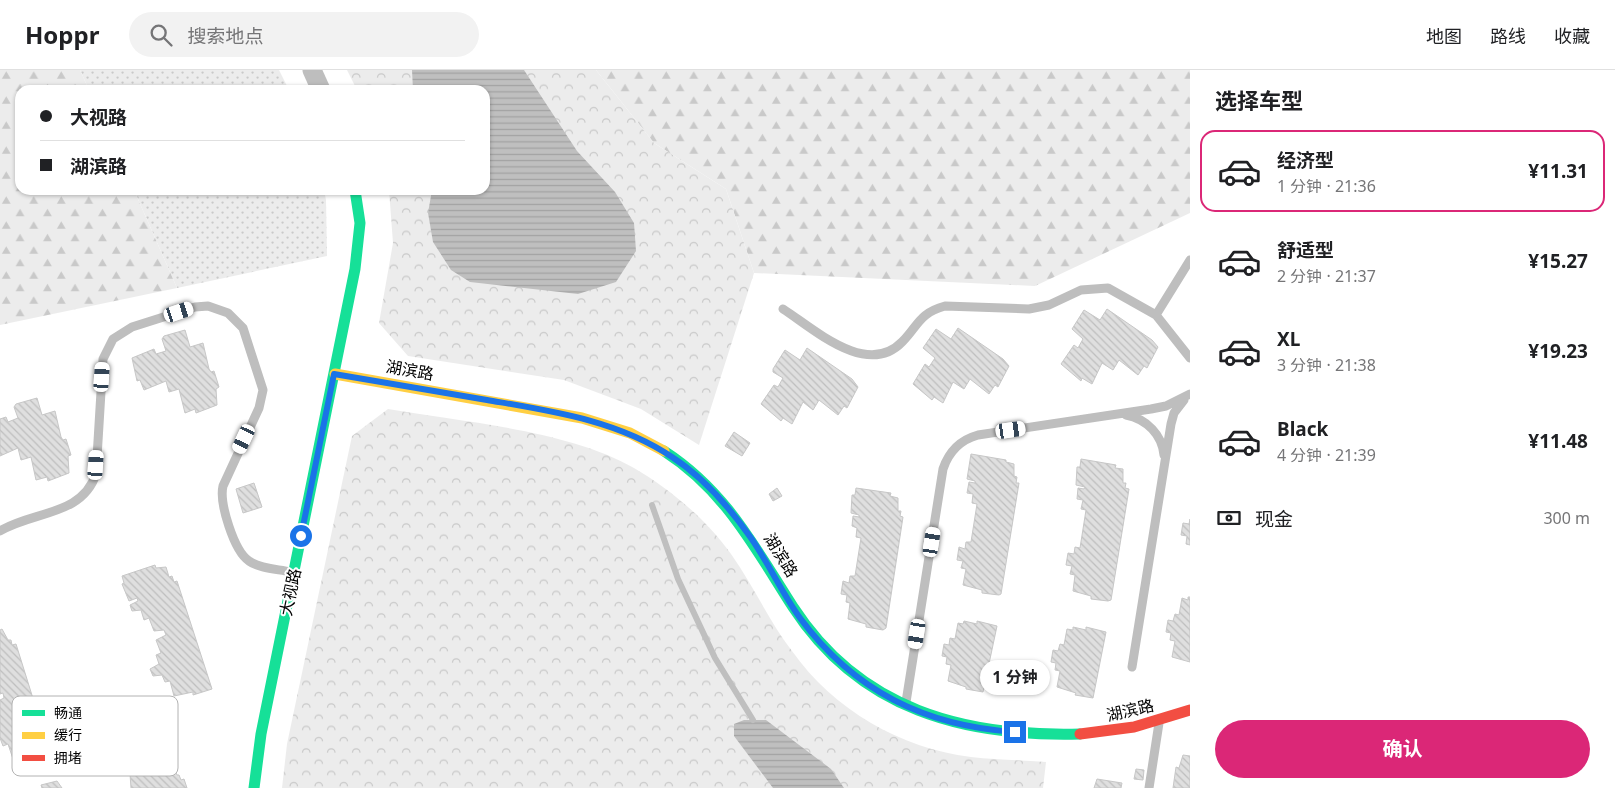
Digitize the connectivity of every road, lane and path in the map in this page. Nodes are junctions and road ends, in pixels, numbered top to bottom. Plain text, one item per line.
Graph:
1 (312, 70) edge
2 (319, 85) edge
3 (356, 195) edge
4 (1190, 260) edge
5 (783, 309) dead end
6 (1156, 316) junction
7 (1190, 358) edge
8 (334, 374) junction
9 (1190, 394) edge
10 (1119, 414) junction
11 (1165, 463) junction
12 (0, 531) edge
13 (294, 572) junction
14 (1132, 668) dead end
15 (905, 707) junction
16 (1190, 710) edge
17 (1160, 720) junction
18 (254, 788) edge
19 (1149, 788) edge

1 - 2 street
3 - 8 street, 大视路
4 - 6 lane
5 - 6 lane
6 - 7 lane
8 - 13 street, 大视路
8 - 15 street, 湖滨路
9 - 10 lane
9 - 11 lane
10 - 11 lane
10 - 15 lane
11 - 14 lane
12 - 13 lane
13 - 18 street, 大视路
15 - 17 street, 湖滨路
16 - 17 street, 湖滨路
17 - 19 lane

